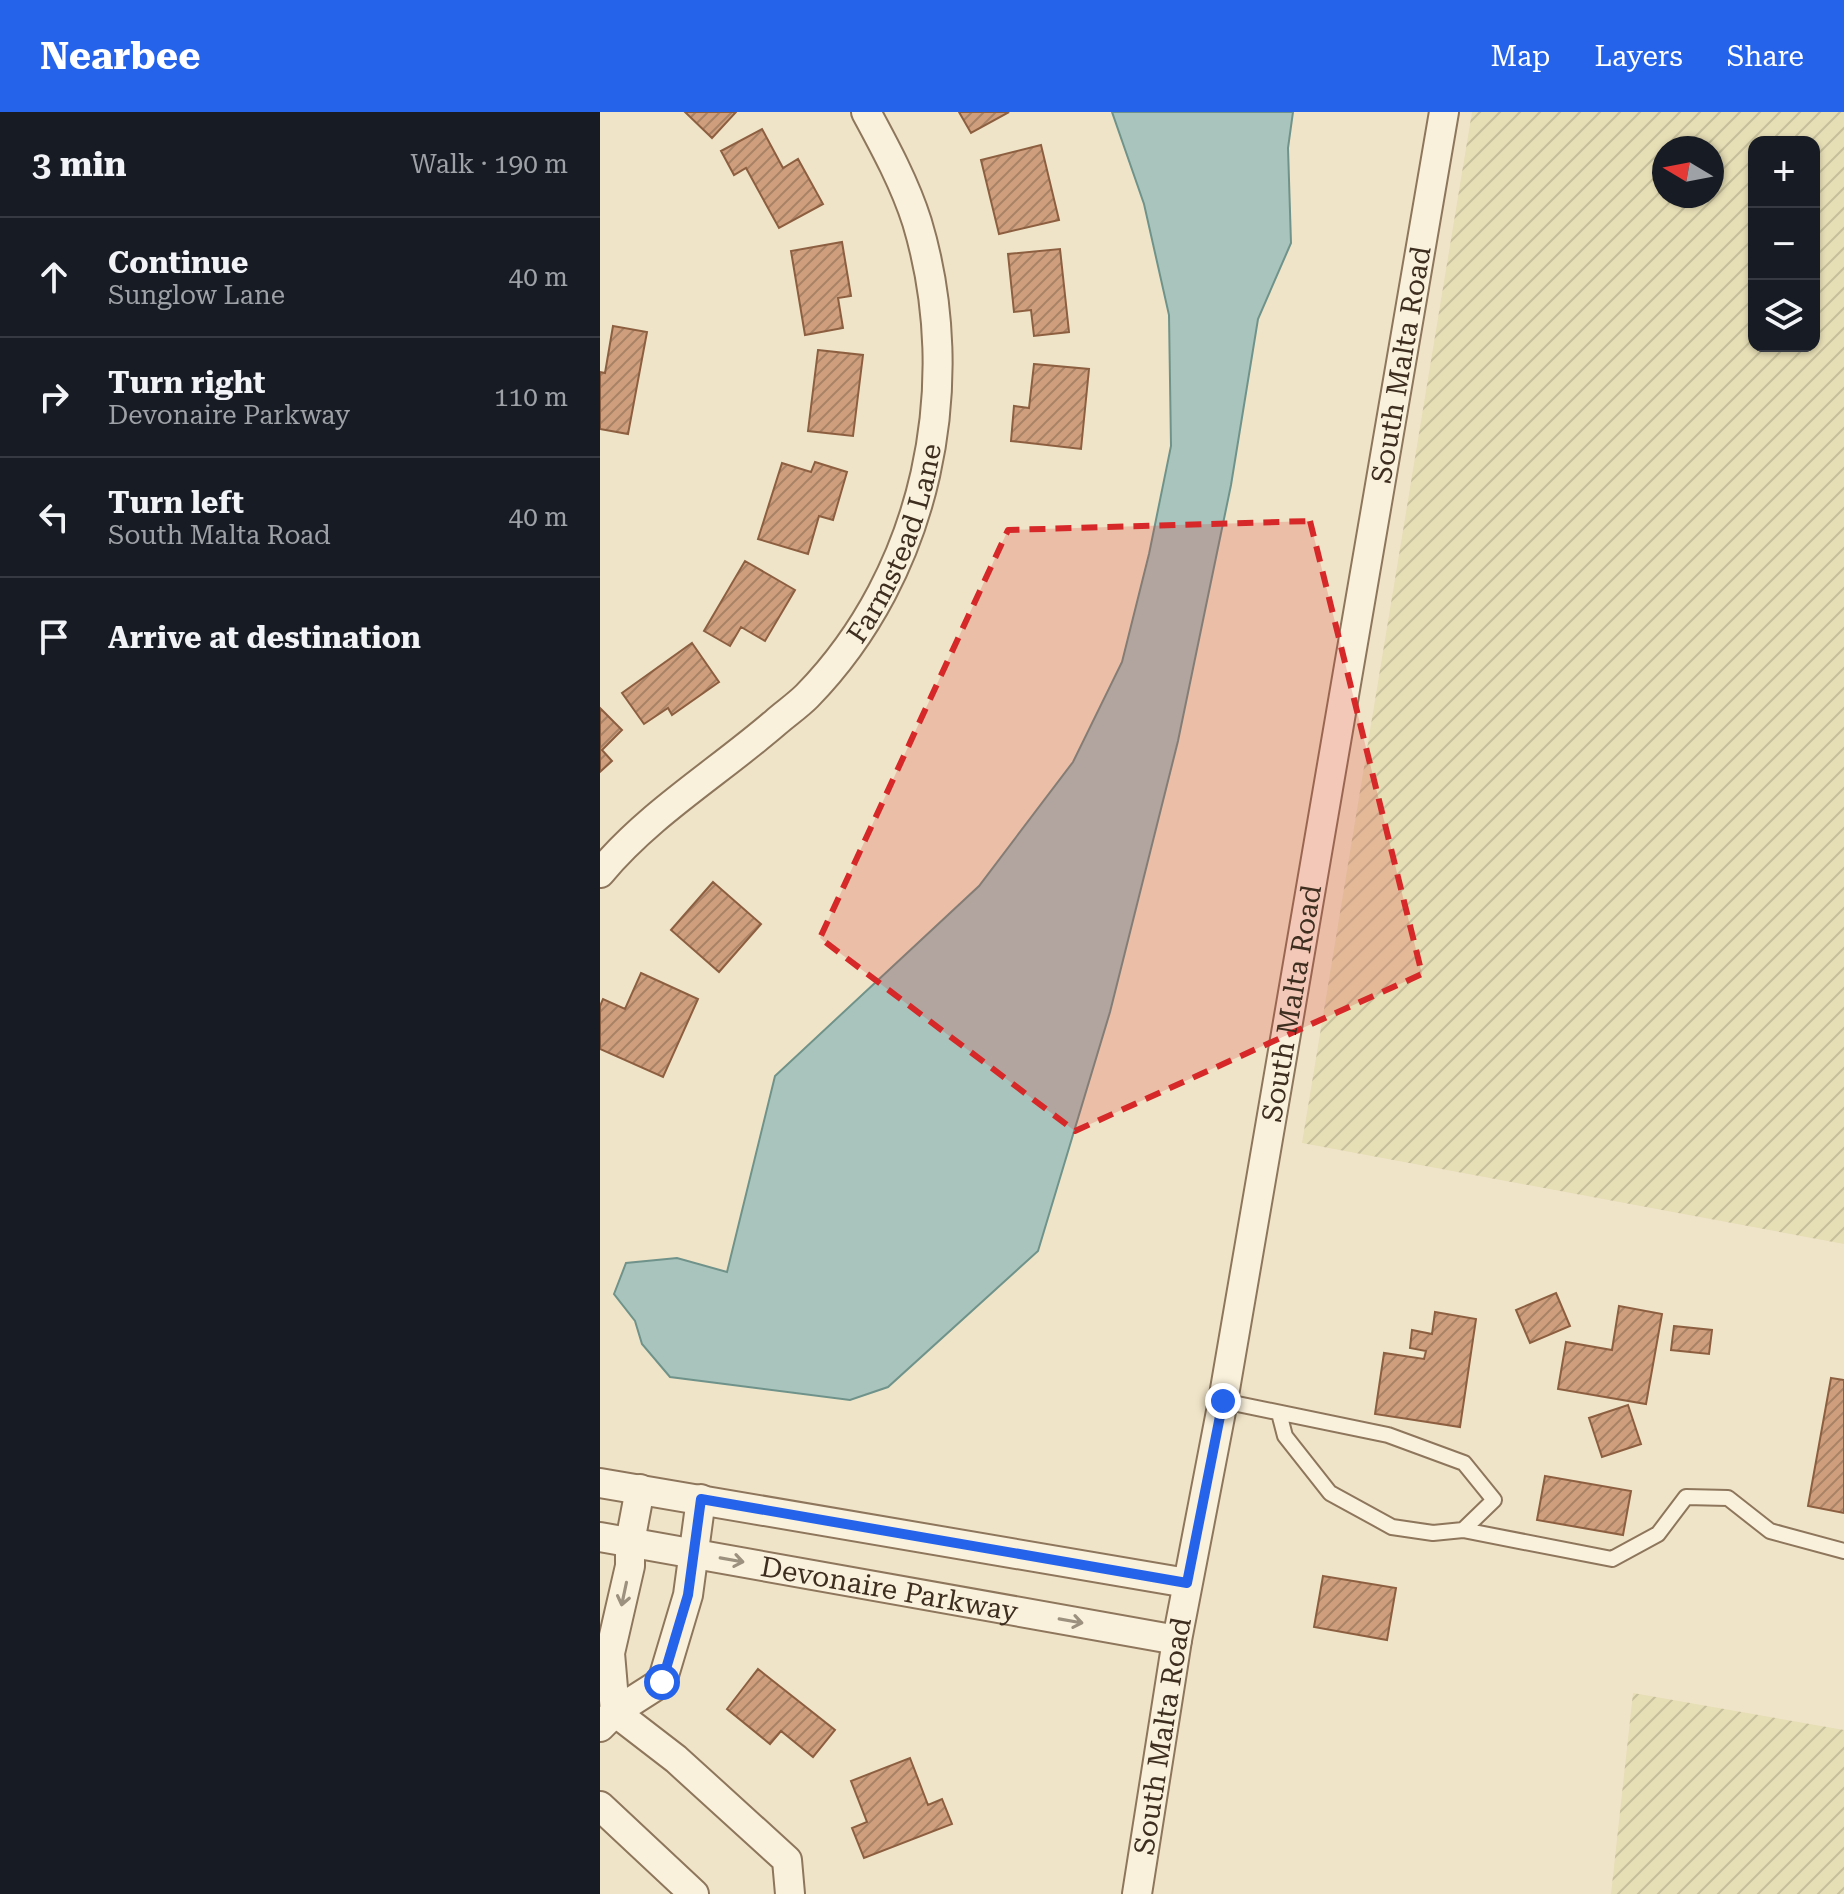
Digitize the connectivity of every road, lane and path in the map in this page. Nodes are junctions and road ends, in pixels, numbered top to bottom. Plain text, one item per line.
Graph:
1 (866, 112) edge
2 (1444, 112) edge
3 (600, 873) edge
4 (1223, 1401) junction
5 (1279, 1413) junction
6 (600, 1483) edge
7 (640, 1489) junction
8 (701, 1499) junction
9 (1463, 1530) junction
10 (600, 1537) edge
11 (630, 1542) junction
12 (1844, 1551) edge
13 (693, 1553) junction
14 (1187, 1583) junction
15 (1177, 1640) junction
16 (608, 1720) edge
17 (600, 1806) edge
18 (694, 1894) edge
19 (790, 1894) edge
20 (1137, 1894) edge

1 - 3 street, Farmstead Lane
2 - 4 street, South Malta Road
4 - 5 lane
4 - 14 street, South Malta Road
5 - 9 lane
5 - 9 lane
6 - 7 street, Devonaire Parkway
7 - 8 street, Devonaire Parkway
7 - 11 street
8 - 13 street
8 - 14 street, Devonaire Parkway
9 - 12 lane
10 - 11 street, Devonaire Parkway
11 - 13 street, Devonaire Parkway
11 -> 16 street
13 -> 15 street, Devonaire Parkway
13 - 16 street
14 - 15 street, South Malta Road
15 - 20 street, South Malta Road
16 - 19 street
17 - 18 street

